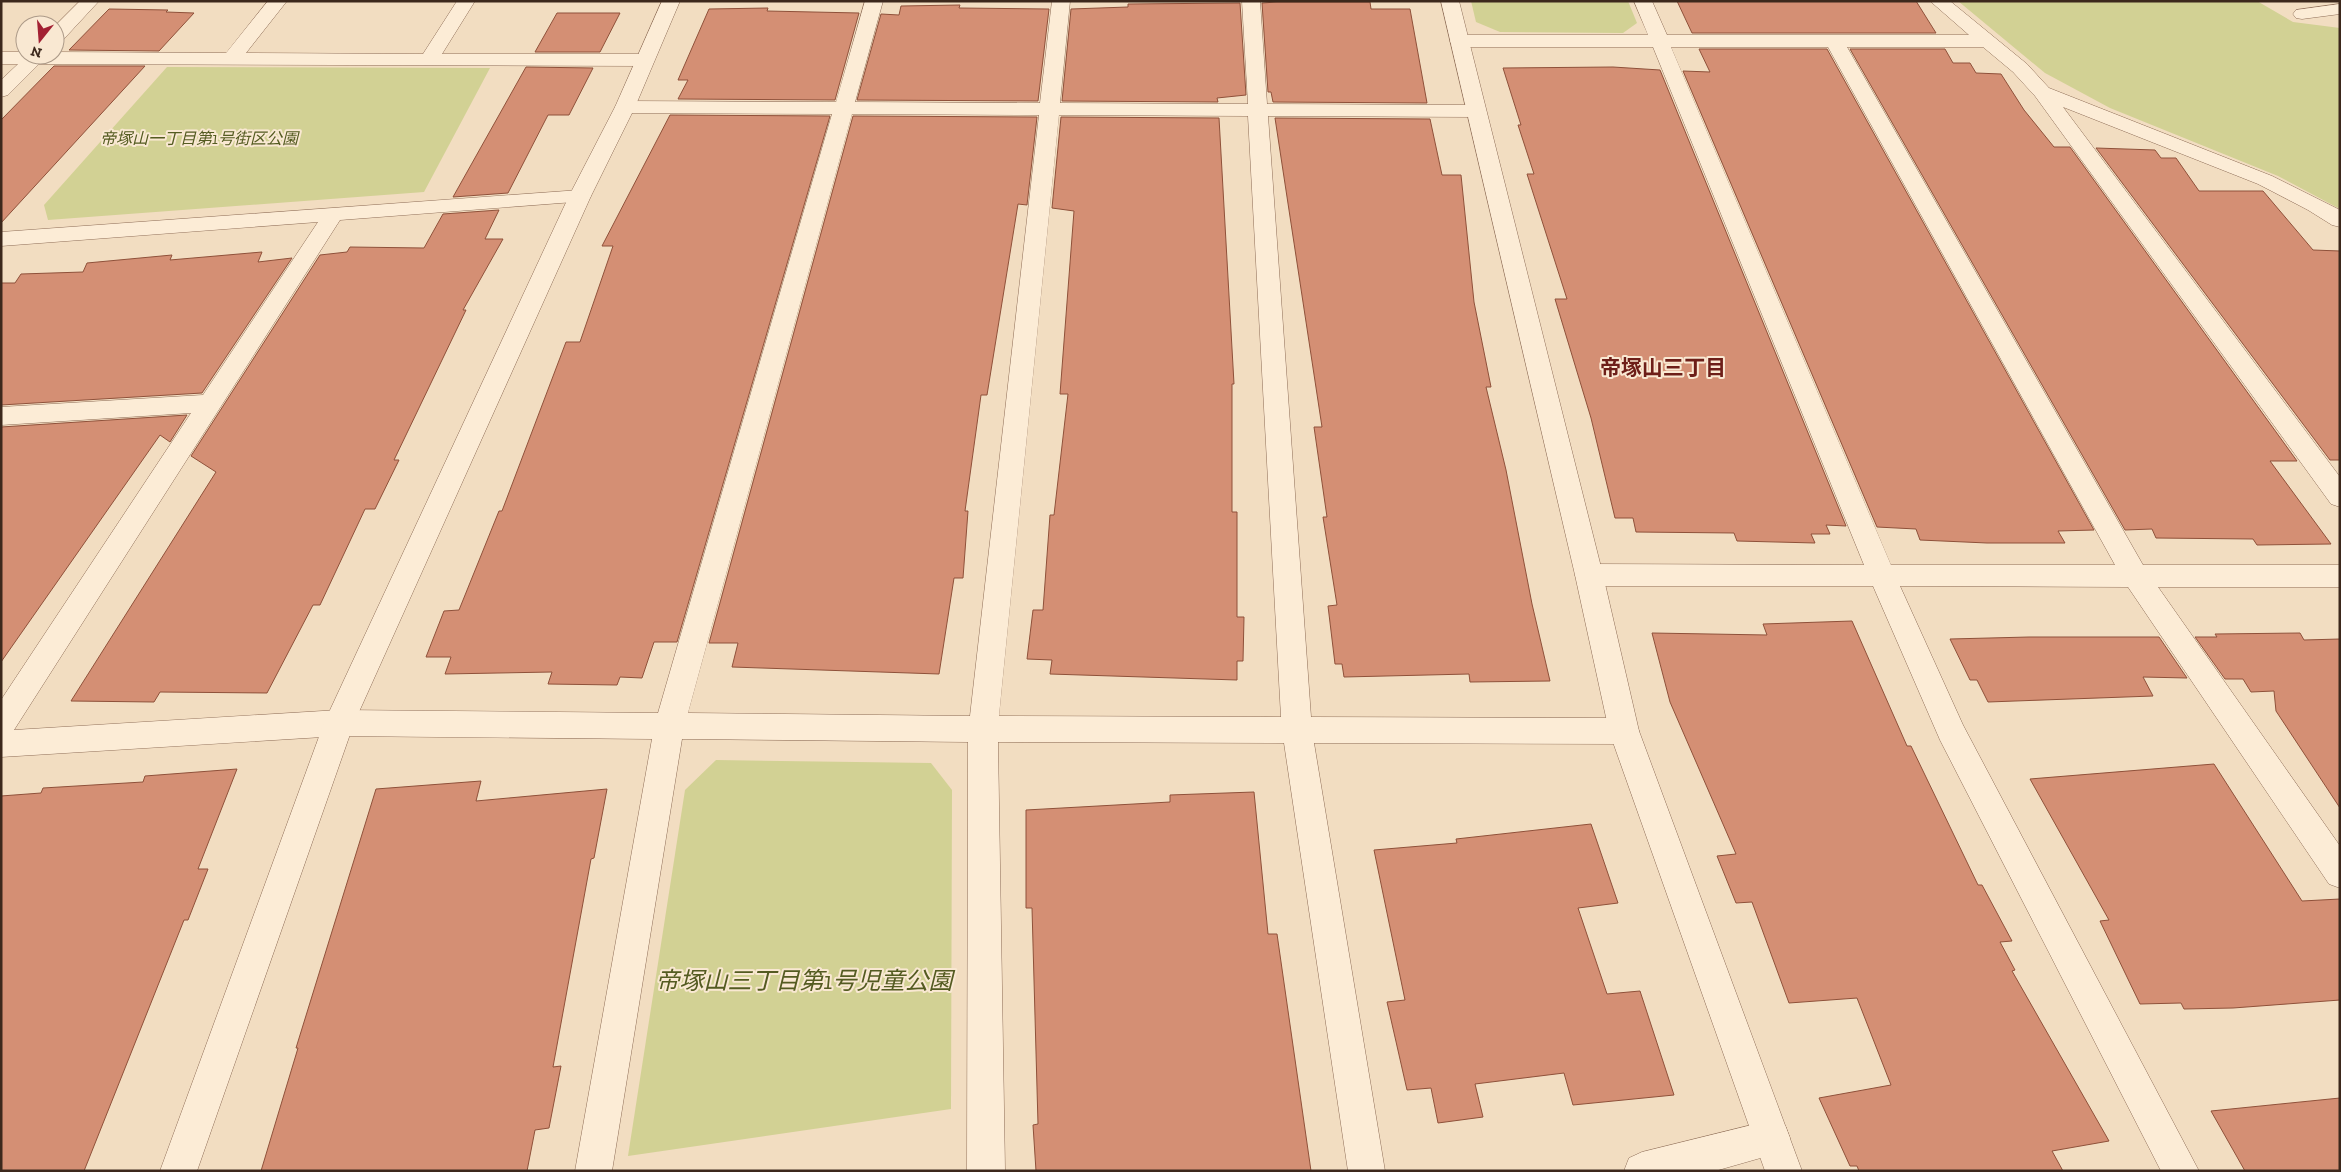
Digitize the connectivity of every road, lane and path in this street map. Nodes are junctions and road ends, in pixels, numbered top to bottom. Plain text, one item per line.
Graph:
1 (90, 1) edge
2 (278, 1) edge
3 (466, 1) edge
4 (671, 1) edge
5 (874, 1) edge
6 (1061, 1) edge
7 (1251, 1) edge
8 (1450, 1) edge
9 (1643, 1) edge
10 (1939, 1) edge
11 (2340, 9) edge
12 (2302, 14) dead end
13 (65, 27) edge
14 (1460, 41) junction
15 (1986, 41) junction
16 (1659, 42) junction
17 (1835, 42) junction
18 (65, 57) edge
19 (1, 58) edge
20 (15, 58) edge
21 (231, 58) junction
22 (429, 59) junction
23 (644, 60) junction
24 (28, 65) edge
25 (1, 91) edge
26 (2042, 92) junction
27 (625, 107) junction
28 (845, 108) junction
29 (1049, 109) junction
30 (1256, 110) junction
31 (1475, 111) junction
32 (580, 196) junction
33 (332, 215) junction
34 (2340, 220) edge
35 (1, 239) edge
36 (211, 403) junction
37 (1, 416) edge
38 (2340, 497) edge
39 (1589, 575) junction
40 (1882, 576) junction
41 (2340, 576) edge
42 (2136, 577) junction
43 (339, 723) junction
44 (1, 725) edge
45 (669, 727) junction
46 (983, 729) junction
47 (1297, 730) junction
48 (1624, 730) junction
49 (1, 744) edge
50 (2340, 873) edge
51 (1778, 1154) edge
52 (178, 1171) edge
53 (593, 1171) edge
54 (986, 1171) edge
55 (1367, 1171) edge
56 (1642, 1171) edge
57 (2181, 1171) edge

1 - 13 street
2 - 21 street
3 - 22 street
4 - 23 street
5 - 28 street
6 - 29 street
7 - 30 street
8 - 14 street
9 - 16 street
10 - 15 street
11 - 12 street
14 - 16 street
14 - 31 street
15 - 17 street
15 - 26 street
16 - 17 street
16 - 40 street
17 - 42 street
18 - 21 street
19 - 20 street
21 - 22 street
22 - 23 street
23 - 27 street
24 - 25 street
26 - 34 street
26 - 38 street
27 - 28 street
27 - 32 street
28 - 29 street
28 - 45 street
29 - 30 street
29 - 46 street
30 - 31 street
30 - 47 street
31 - 39 street
32 - 33 street
32 - 43 street
33 - 35 street
33 - 36 street
36 - 37 street
36 - 44 street
39 - 40 street
39 - 48 street
40 - 42 street
40 - 57 street
41 - 42 street
42 - 50 street
43 - 45 street
43 - 49 street
43 - 52 street
45 - 46 street
45 - 53 street
46 - 47 street
46 - 54 street
47 - 48 street
47 - 55 street
48 - 51 street
51 - 56 street

